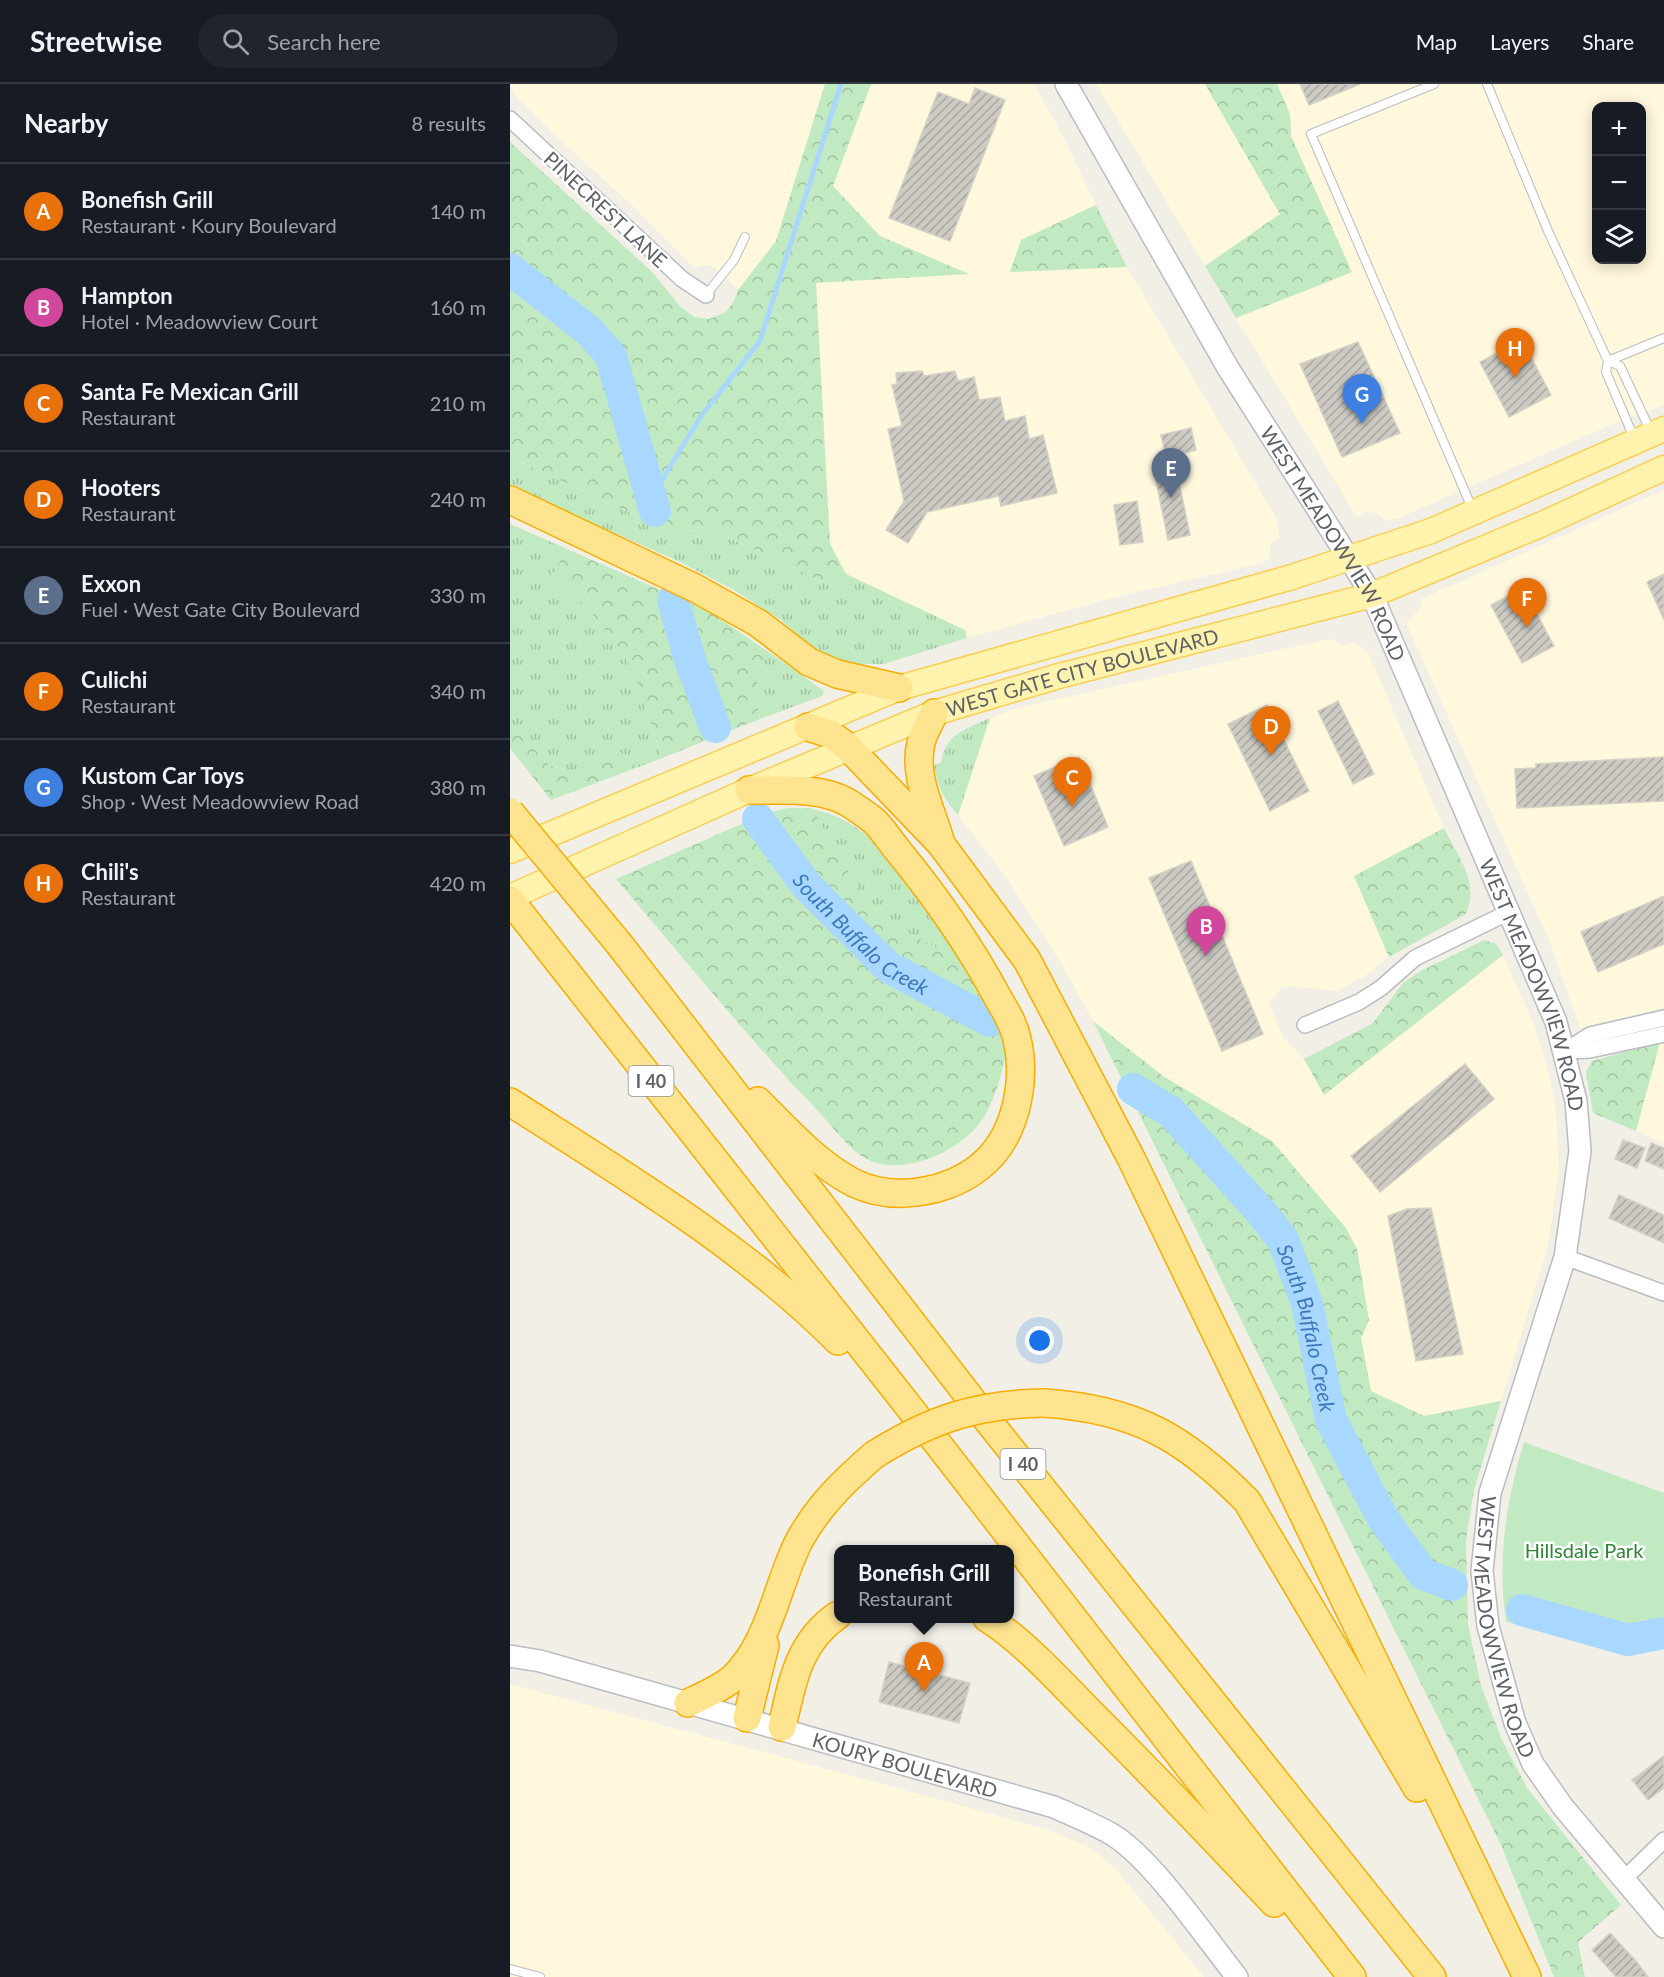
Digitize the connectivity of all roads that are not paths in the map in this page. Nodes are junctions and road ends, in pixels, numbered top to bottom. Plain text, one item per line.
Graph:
1 (1066, 84) edge
2 (1434, 84) edge
3 (1487, 84) edge
4 (510, 119) edge
5 (745, 237) dead end
6 (706, 295) joint
7 (1664, 338) edge
8 (1608, 361) junction
9 (1650, 435) edge
10 (1664, 468) edge
11 (510, 500) edge
12 (1474, 512) junction
13 (1348, 558) junction
14 (1372, 595) junction
15 (899, 688) junction
16 (934, 713) junction
17 (808, 727) junction
18 (848, 747) junction
19 (749, 790) junction
20 (510, 812) edge
21 (941, 844) junction
22 (510, 851) edge
23 (510, 899) edge
24 (1507, 913) junction
25 (627, 955) junction
26 (1664, 1018) edge
27 (1305, 1025) dead end
28 (1664, 1034) edge
29 (1565, 1051) junction
30 (510, 1102) edge
31 (1564, 1257) junction
32 (1664, 1293) edge
33 (924, 1426) junction
34 (773, 1606) junction
35 (834, 1618) edge
36 (994, 1623) edge
37 (510, 1656) edge
38 (688, 1703) junction
39 (747, 1718) junction
40 (782, 1728) junction
41 (1664, 1840) edge
42 (1624, 1879) junction
43 (1664, 1927) edge
44 (510, 1969) edge
45 (540, 1977) edge
46 (1237, 1977) edge
47 (1343, 1977) edge
48 (1352, 1977) edge
49 (1432, 1977) edge
50 (1526, 1977) edge

1 - 13 street, WEST MEADOWVIEW ROAD
2 - 12 lane
3 - 8 lane
4 - 6 street, PINECREST LANE
5 - 6 lane
7 - 8 lane
8 - 9 lane
8 - 9 lane
9 - 12 main road, WEST GATE CITY BOULEVARD
10 - 14 main road, WEST GATE CITY BOULEVARD
11 - 15 highway
12 - 13 main road, WEST GATE CITY BOULEVARD
13 - 14 street, WEST MEADOWVIEW ROAD
13 - 15 main road, WEST GATE CITY BOULEVARD
14 - 16 main road, WEST GATE CITY BOULEVARD
14 - 24 street, WEST MEADOWVIEW ROAD
15 - 17 main road, WEST GATE CITY BOULEVARD
16 - 18 main road, WEST GATE CITY BOULEVARD
16 - 21 highway
17 - 18 highway
17 - 22 main road, WEST GATE CITY BOULEVARD
18 - 19 main road, WEST GATE CITY BOULEVARD
18 - 21 highway
19 - 23 main road, WEST GATE CITY BOULEVARD
19 - 25 highway
20 - 25 highway, I 40, bridge
21 - 50 highway
23 - 33 highway, I 40
24 - 27 street
24 - 29 street, WEST MEADOWVIEW ROAD
25 - 49 highway, I 40
26 - 29 street
28 - 29 street
29 - 31 street, WEST MEADOWVIEW ROAD
30 - 33 highway
31 - 32 street
31 - 42 street, WEST MEADOWVIEW ROAD
33 - 48 highway, I 40
34 - 38 highway
34 - 39 highway
34 - 50 highway, bridge
35 - 40 highway
36 - 47 highway
37 - 38 street, KOURY BOULEVARD
38 - 39 street, KOURY BOULEVARD
39 - 40 street, KOURY BOULEVARD
40 - 46 street, KOURY BOULEVARD
41 - 42 street
42 - 43 street, WEST MEADOWVIEW ROAD
44 - 45 lane

